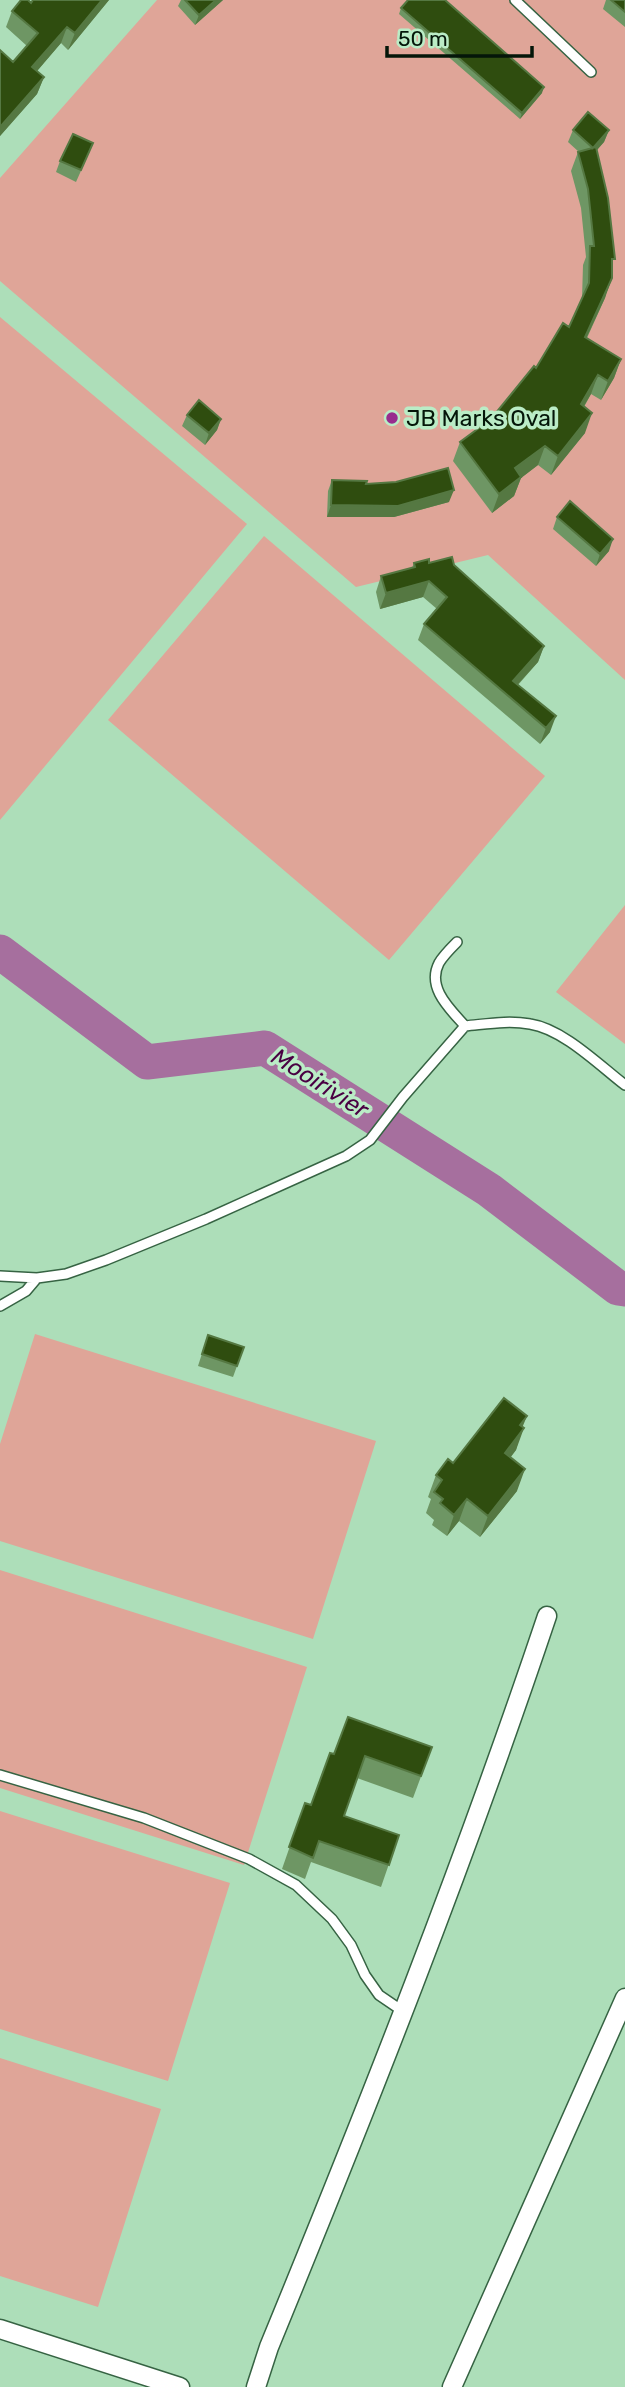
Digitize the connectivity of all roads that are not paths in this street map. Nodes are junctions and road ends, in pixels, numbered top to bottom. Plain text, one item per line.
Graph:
1 (515, 0) edge
2 (591, 72) dead end
3 (457, 942) dead end
4 (465, 1026) junction
5 (625, 1085) edge
6 (0, 1276) edge
7 (37, 1278) junction
8 (0, 1306) edge
9 (547, 1616) dead end
10 (0, 1775) edge
11 (625, 1998) edge
12 (404, 2012) junction
13 (0, 2329) edge
14 (180, 2387) edge
15 (256, 2387) edge
16 (452, 2387) edge

1 - 2 lane
3 - 4 lane
4 - 5 lane
4 - 7 lane
6 - 7 lane
7 - 8 lane
9 - 12 street
10 - 12 lane
11 - 16 street
12 - 15 street
13 - 14 street

